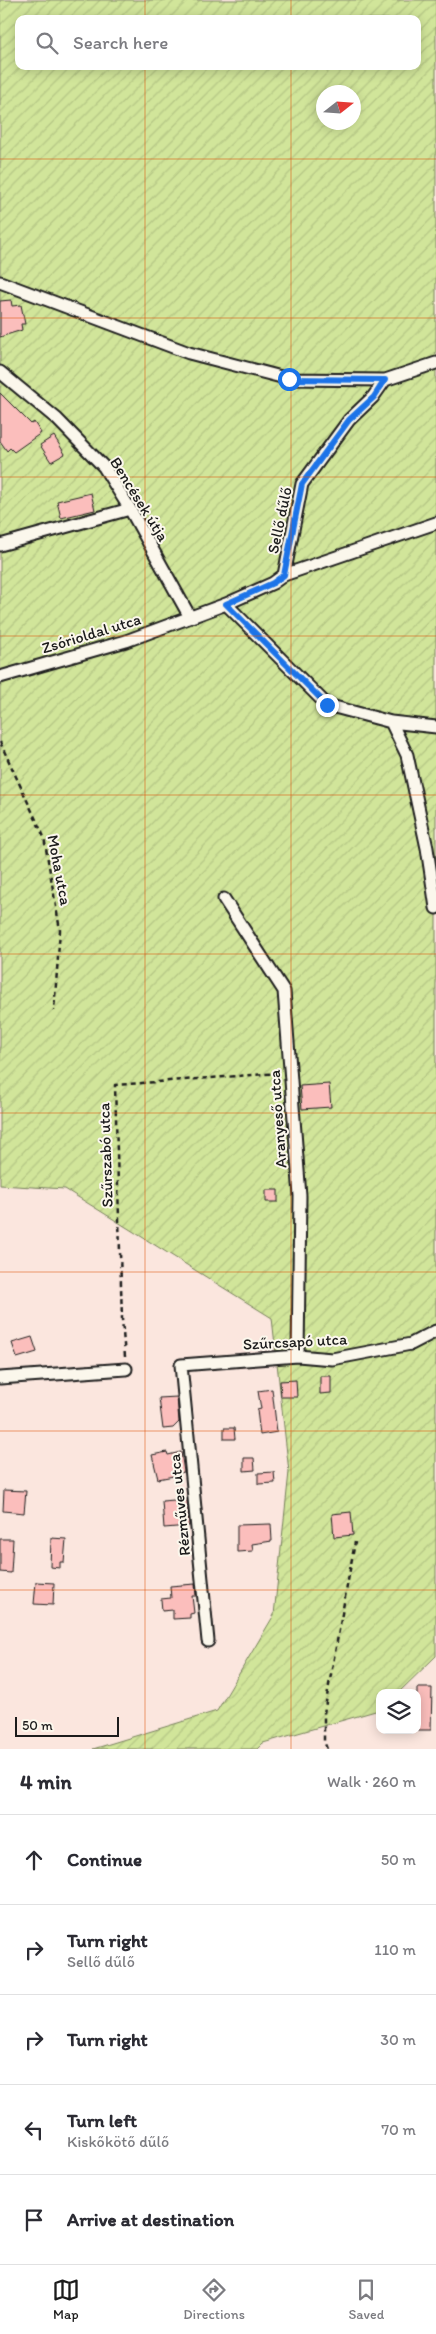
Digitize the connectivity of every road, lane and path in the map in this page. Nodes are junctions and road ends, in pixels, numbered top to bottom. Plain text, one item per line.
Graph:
1 (0, 282) edge
2 (436, 363) edge
3 (0, 372) edge
4 (385, 380) junction
5 (130, 509) junction
6 (436, 523) edge
7 (0, 545) edge
8 (284, 575) junction
9 (226, 604) junction
10 (190, 617) junction
11 (0, 677) edge
12 (391, 722) junction
13 (436, 727) edge
14 (0, 742) edge
15 (224, 899) dead end
16 (436, 908) edge
17 (54, 1012) dead end
18 (290, 1072) junction
19 (436, 1331) edge
20 (298, 1356) junction
21 (181, 1365) joint
22 (126, 1369) joint
23 (0, 1378) edge
24 (355, 1542) dead end
25 (208, 1641) dead end
26 (327, 1749) edge

1 - 4 street
2 - 4 street
3 - 5 street, Bencések útja
4 - 8 street, Sellő dűlő
5 - 7 street
5 - 10 street, Bencések útja
6 - 8 street, Zsórioldal utca
8 - 9 street, Zsórioldal utca
9 - 10 street, Zsórioldal utca
9 - 12 street
10 - 11 street, Zsórioldal utca
12 - 13 street
12 - 16 street
14 - 17 path, Moha utca
15 - 18 street, Aranyeső utca
18 - 20 street, Aranyeső utca
18 - 22 path, Szűrszabó utca
19 - 20 street, Szűrcsapó utca
20 - 21 street, Szűrcsapó utca
21 - 25 street, Rézműves utca
22 - 23 street
24 - 26 path

